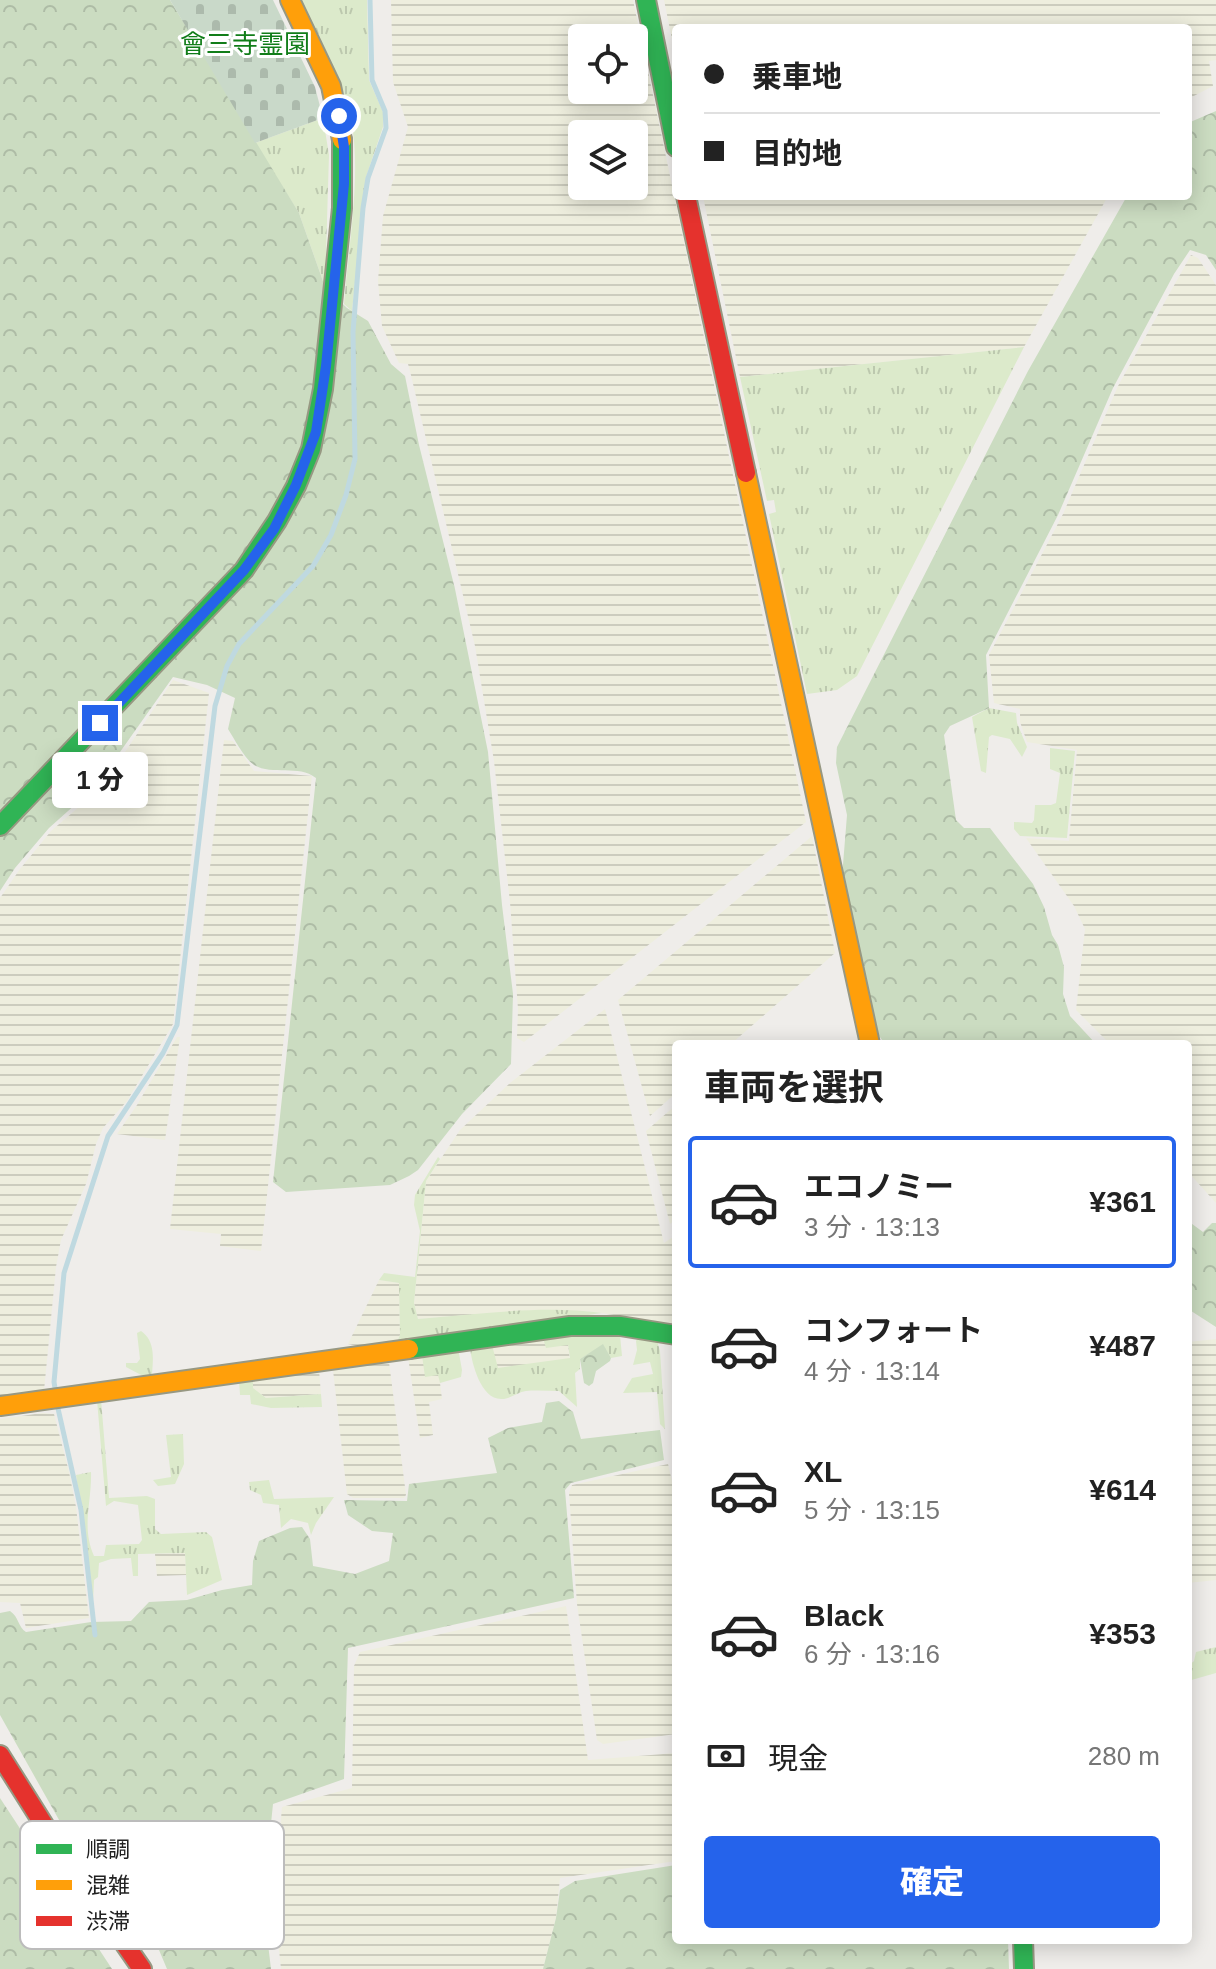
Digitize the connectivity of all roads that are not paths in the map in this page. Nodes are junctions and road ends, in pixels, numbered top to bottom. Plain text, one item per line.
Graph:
1 (290, 0) edge
2 (646, 0) edge
3 (672, 127) edge
4 (687, 200) edge
5 (0, 826) edge
6 (869, 1040) edge
7 (672, 1334) edge
8 (0, 1406) edge
9 (0, 1755) edge
10 (42, 1821) edge
11 (1023, 1944) edge
12 (128, 1949) edge
13 (142, 1969) edge
14 (1024, 1969) edge

1 - 5 street
2 - 3 street
4 - 6 street
7 - 8 street
9 - 10 street
11 - 14 street
12 - 13 street

